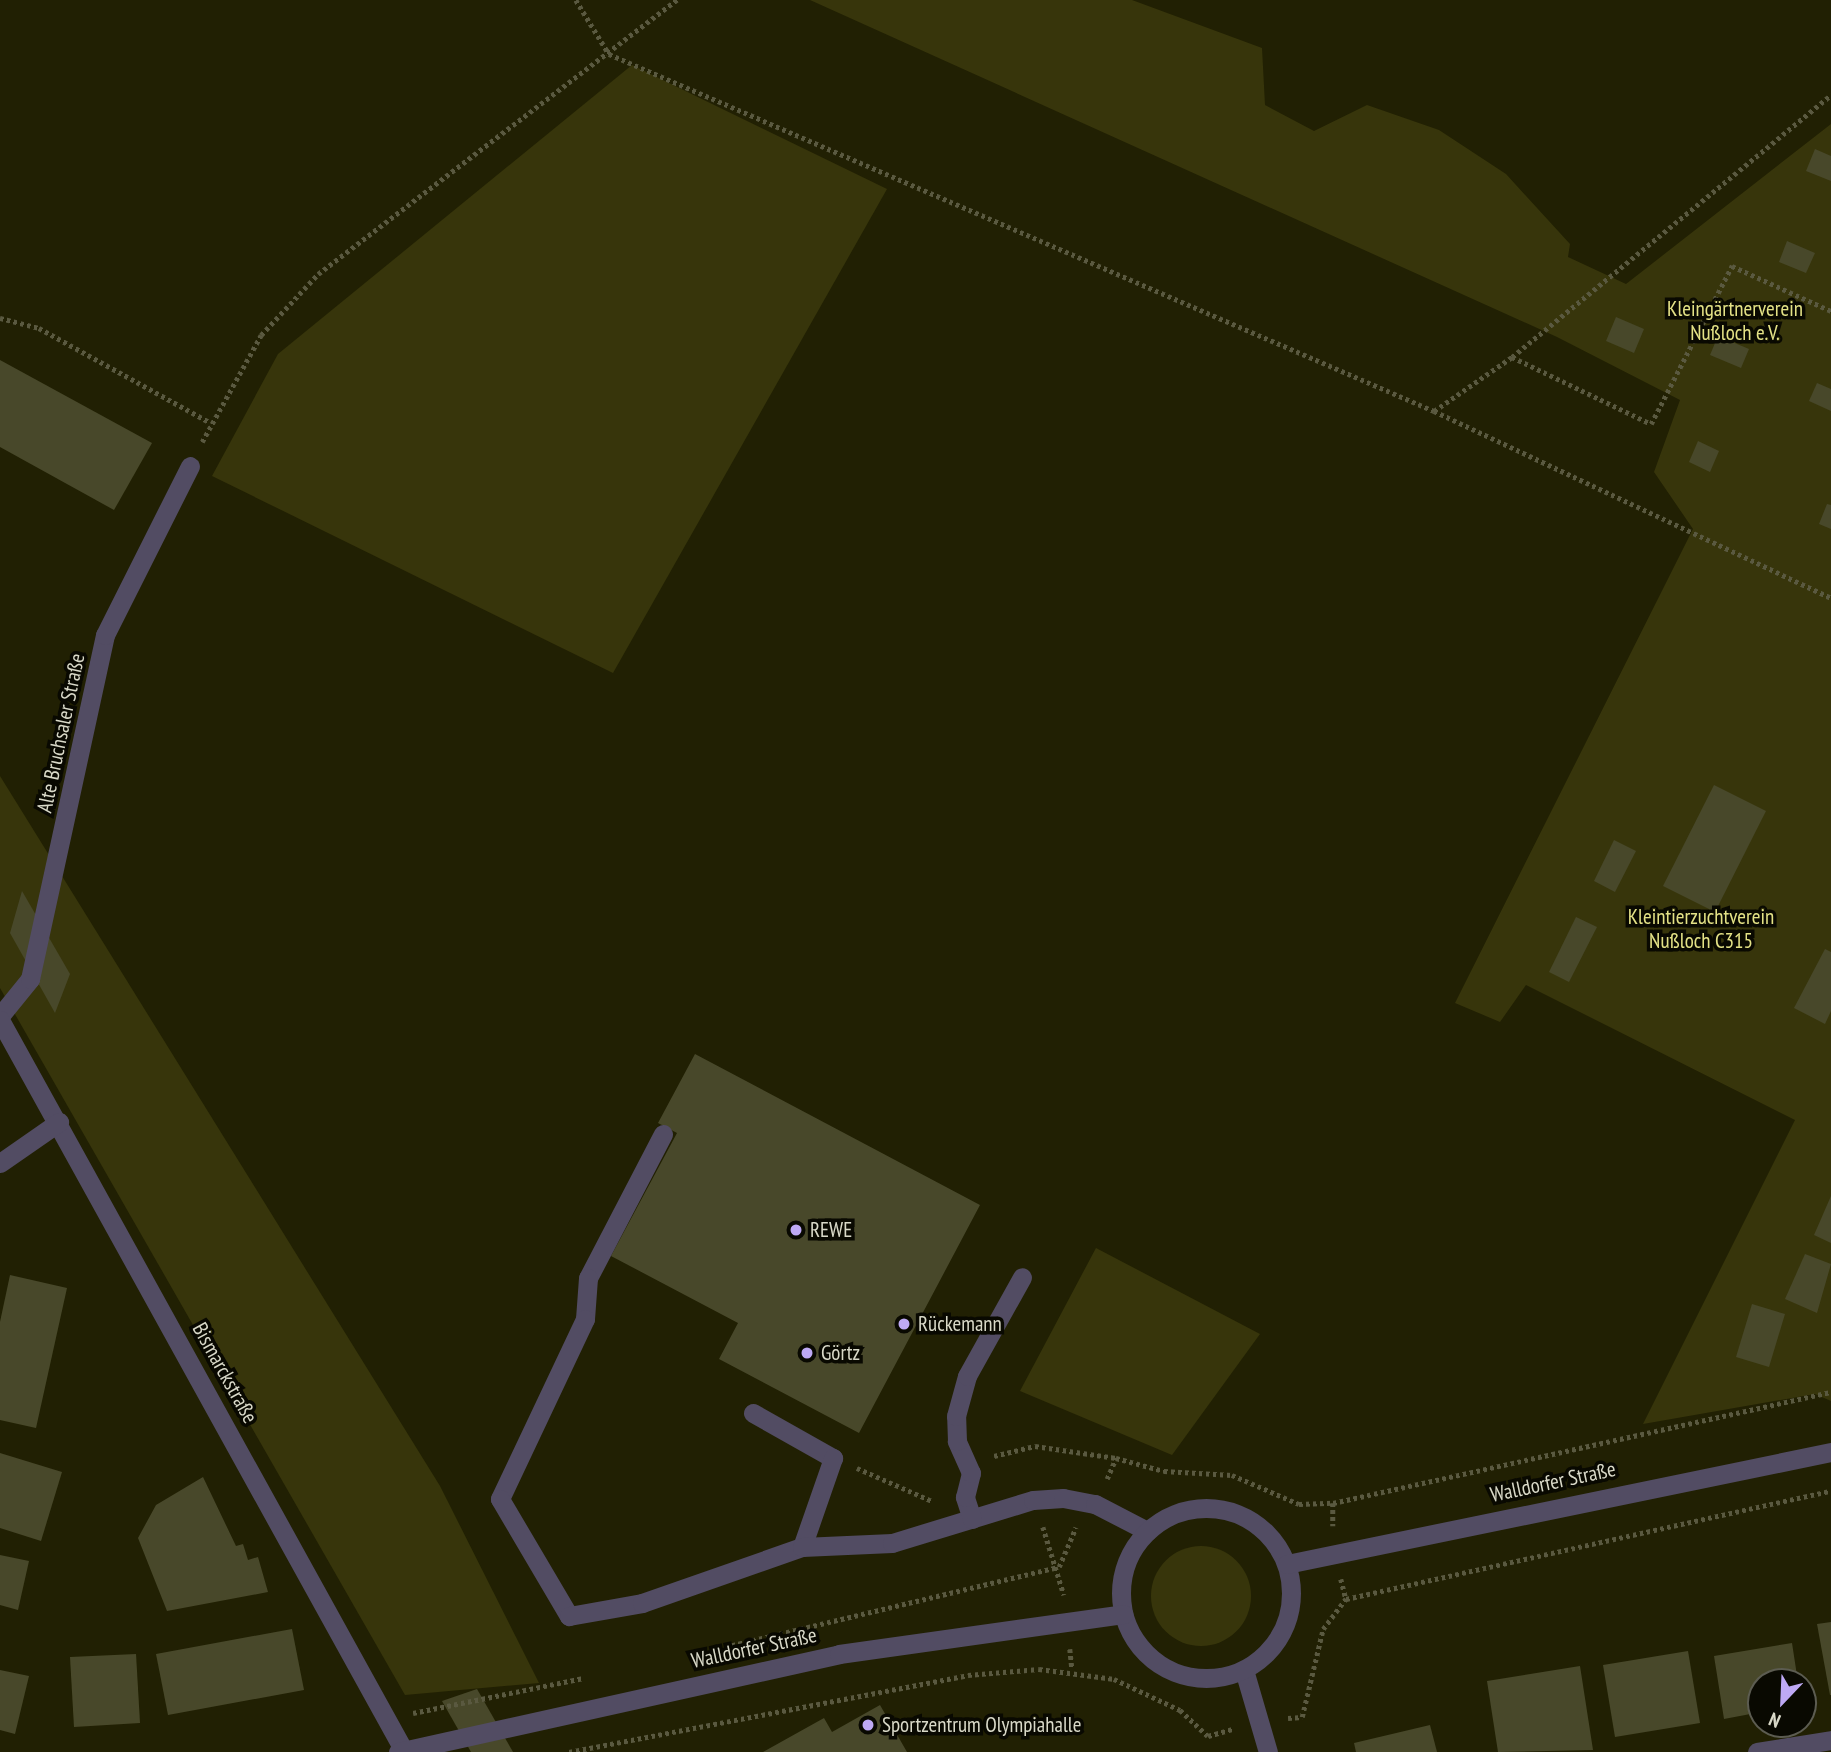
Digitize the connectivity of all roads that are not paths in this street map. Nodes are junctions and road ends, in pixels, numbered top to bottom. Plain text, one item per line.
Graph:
1 (190, 466) road end
2 (0, 1018) edge
3 (59, 1122) junction
4 (663, 1134) dead end
5 (0, 1163) edge
6 (1022, 1277) dead end
7 (753, 1413) dead end
8 (1831, 1452) edge
9 (972, 1519) junction
10 (1147, 1531) junction
11 (802, 1547) junction
12 (1287, 1564) junction
13 (1123, 1614) junction
14 (1244, 1670) junction
15 (1831, 1740) edge
16 (401, 1751) edge
17 (1268, 1752) edge
18 (1757, 1752) edge

1 - 2 street, Alte Bruchsaler Straße
2 - 3 street, Bismarckstraße
3 - 5 street
3 - 16 street, Bismarckstraße
4 - 11 street
6 - 9 street
7 - 11 street
8 - 12 street, Walldorfer Straße
9 - 10 street
9 - 11 street
10 - 12 street
10 - 13 street
12 - 14 street
13 - 14 street
13 - 16 street, Walldorfer Straße
14 - 17 street
15 - 18 street

